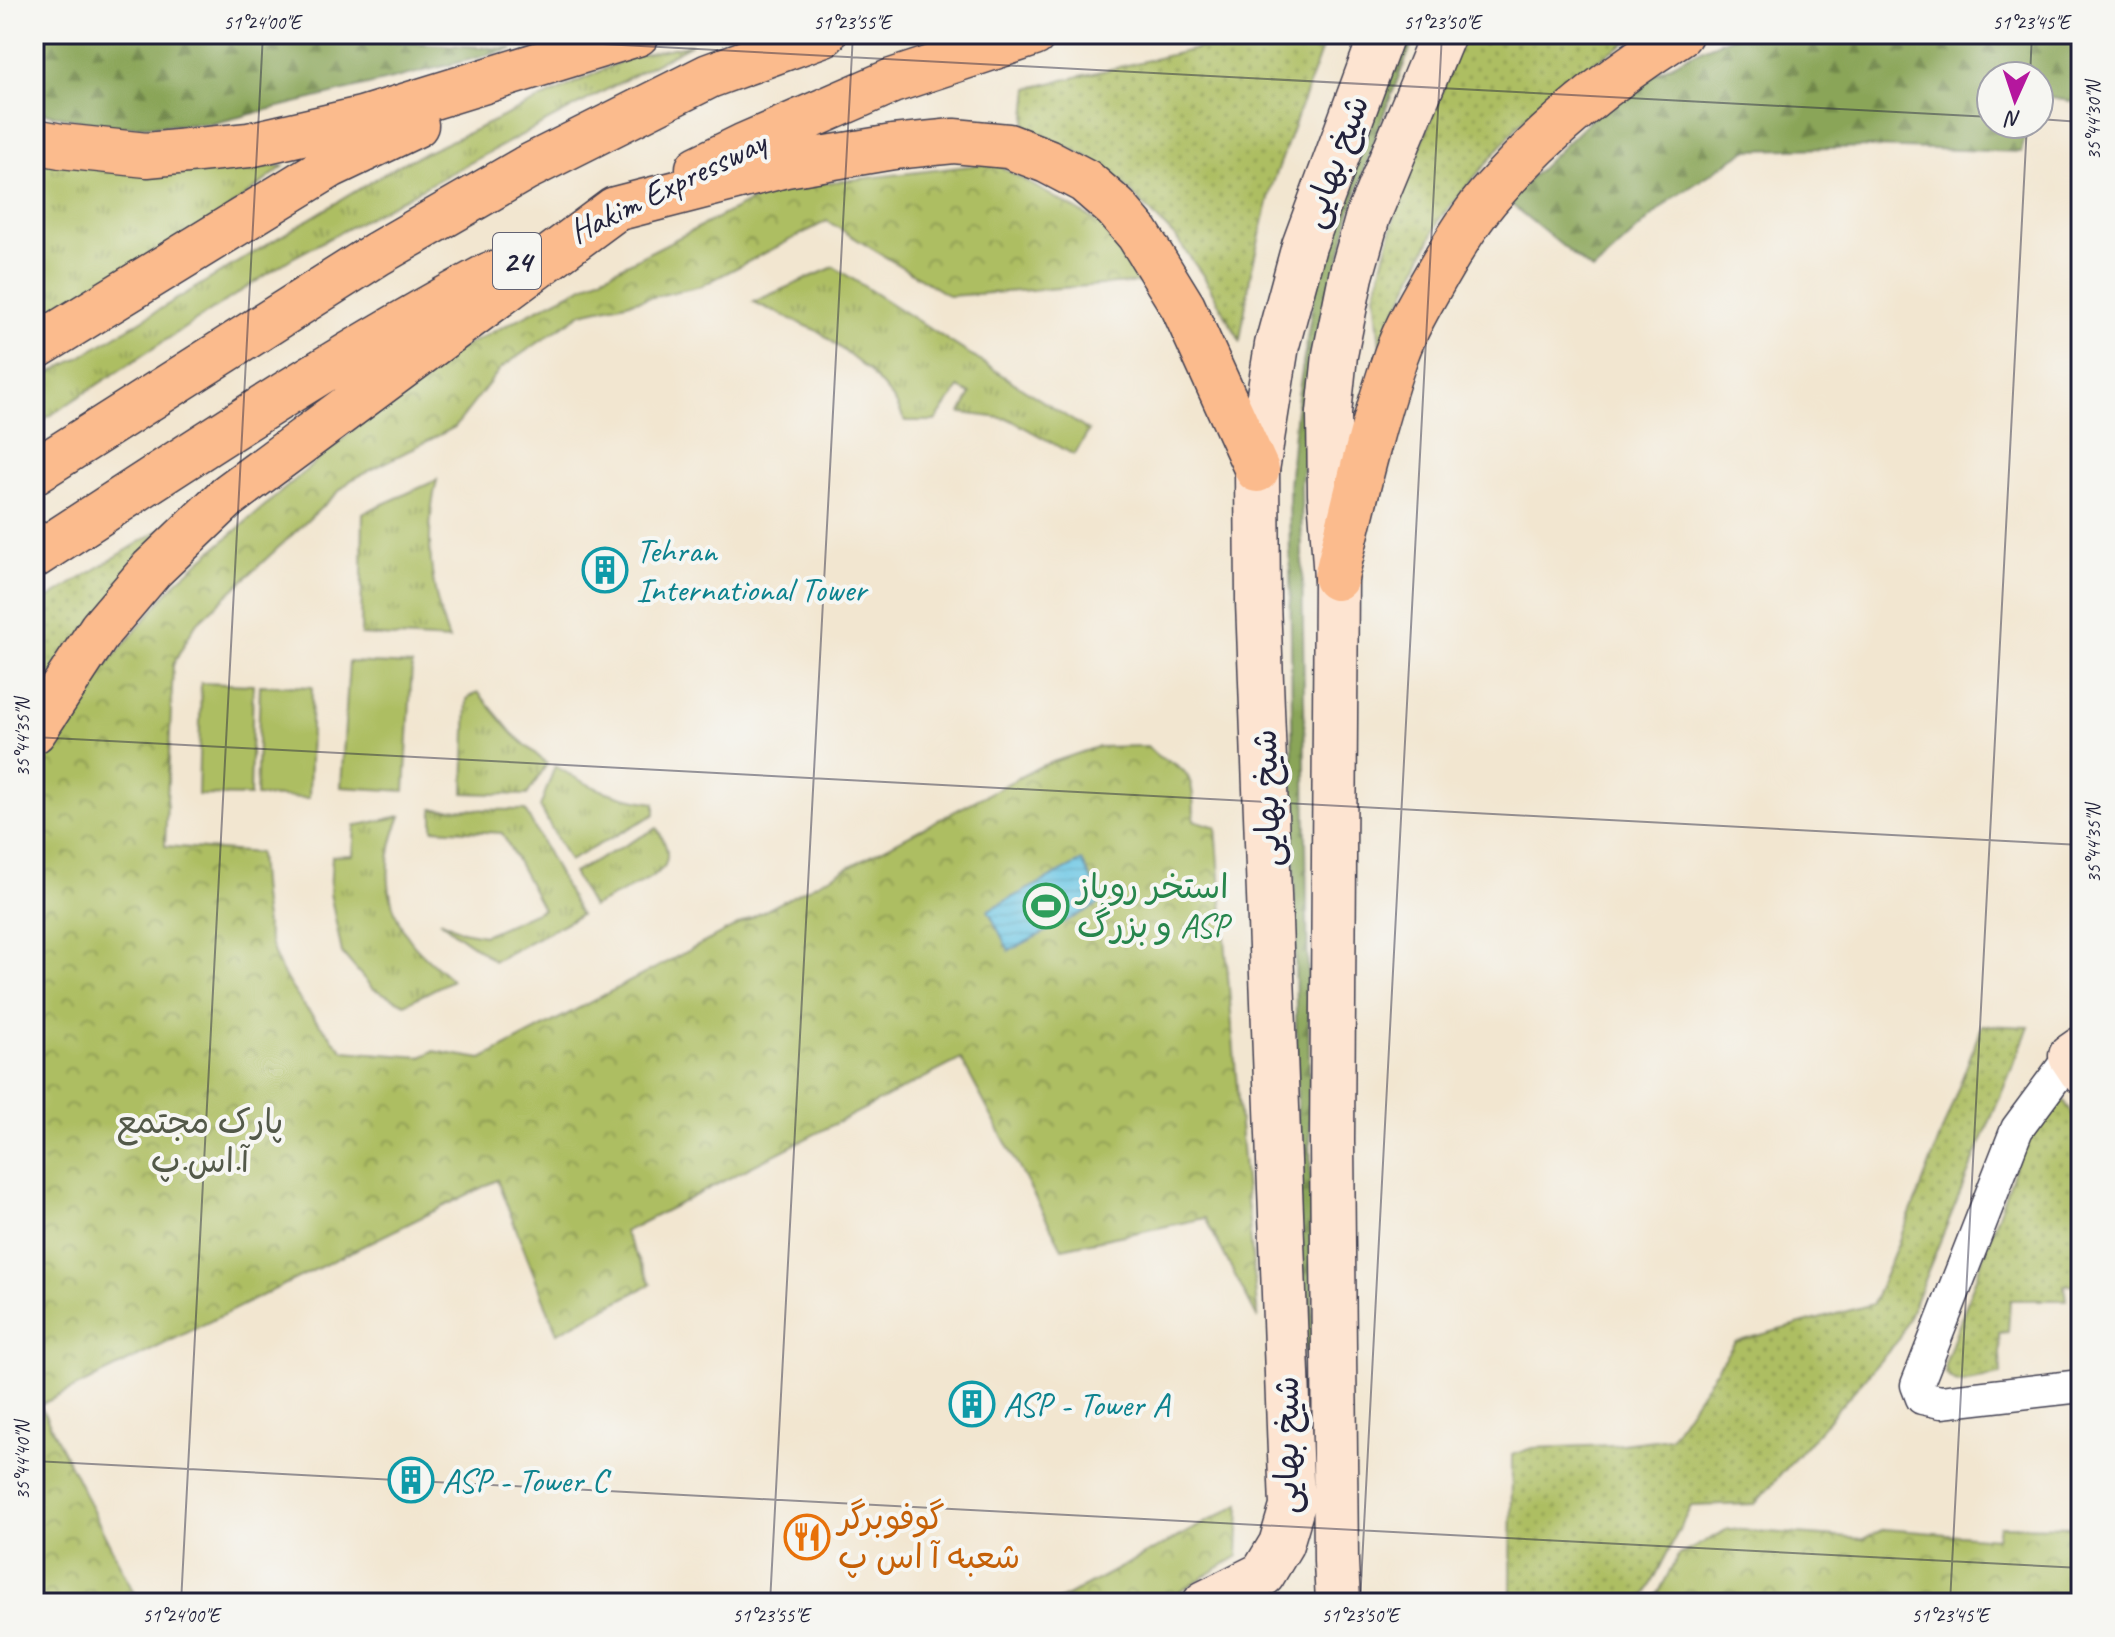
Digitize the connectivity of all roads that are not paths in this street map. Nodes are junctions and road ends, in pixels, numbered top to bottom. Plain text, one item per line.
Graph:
1 (637, 34) edge
2 (824, 34) edge
3 (1034, 34) edge
4 (1382, 34) edge
5 (1443, 34) edge
6 (1680, 34) edge
7 (536, 66) junction
8 (34, 141) edge
9 (615, 209) junction
10 (34, 348) edge
11 (1257, 470) junction
12 (34, 472) edge
13 (34, 556) edge
14 (1336, 578) junction
15 (34, 731) edge
16 (2078, 1059) edge
17 (2081, 1386) edge
18 (1337, 1582) edge
19 (1266, 1589) edge
20 (1205, 1603) edge
21 (1319, 1603) edge

1 - 7 highway
2 - 12 highway, 24
3 - 9 highway, Hakim Expressway / 24
4 - 11 main road, شیخ بهایی
5 - 14 main road, شیخ بهایی
6 - 14 highway
7 - 8 highway
7 - 10 highway
9 - 11 highway
9 - 13 highway, Hakim Expressway / 24
9 - 15 highway
11 - 19 main road, شیخ بهایی
14 - 18 main road, شیخ بهایی
16 - 17 street
18 - 21 main road
19 - 20 main road

